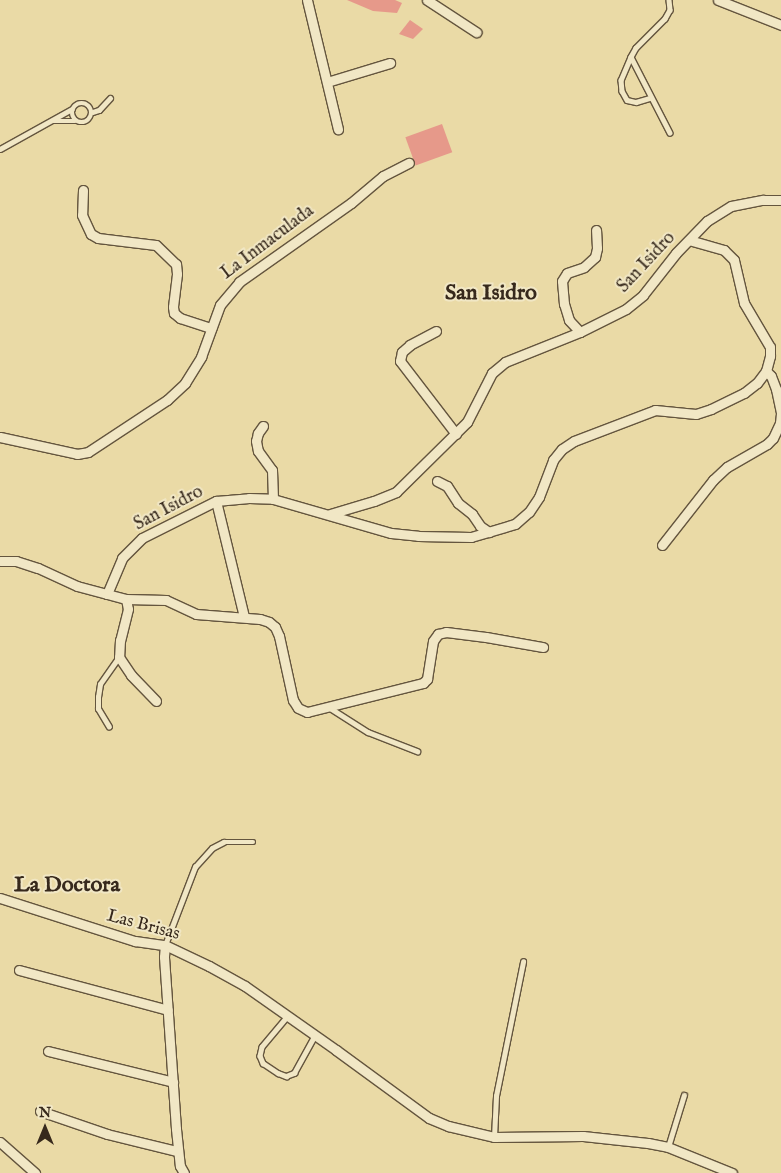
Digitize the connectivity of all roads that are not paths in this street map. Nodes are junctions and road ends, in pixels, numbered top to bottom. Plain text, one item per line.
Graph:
1 (307, 0) edge
2 (427, 0) edge
3 (669, 0) edge
4 (718, 0) edge
5 (737, 5) edge
6 (781, 25) edge
7 (476, 32) dead end
8 (631, 57) junction
9 (390, 63) dead end
10 (327, 82) junction
11 (110, 98) dead end
12 (650, 98) junction
13 (72, 109) junction
14 (93, 112) junction
15 (52, 121) junction
16 (76, 122) junction
17 (338, 129) dead end
18 (670, 132) dead end
19 (0, 149) edge
20 (410, 163) dead end
21 (83, 190) dead end
22 (781, 200) edge
23 (596, 230) dead end
24 (689, 240) junction
25 (211, 328) junction
26 (436, 331) dead end
27 (580, 332) junction
28 (766, 371) junction
29 (781, 413) edge
30 (264, 426) dead end
31 (456, 434) junction
32 (0, 436) edge
33 (437, 481) dead end
34 (273, 499) junction
35 (216, 501) junction
36 (327, 515) junction
37 (489, 532) junction
38 (662, 545) dead end
39 (0, 561) edge
40 (108, 594) junction
41 (126, 599) junction
42 (244, 618) junction
43 (542, 646) dead end
44 (119, 658) junction
45 (156, 701) dead end
46 (330, 708) junction
47 (110, 727) dead end
48 (417, 751) dead end
49 (253, 842) dead end
50 (0, 898) edge
51 (166, 945) junction
52 (523, 962) dead end
53 (19, 970) dead end
54 (168, 1010) junction
55 (288, 1016) junction
56 (315, 1035) junction
57 (48, 1051) dead end
58 (174, 1082) junction
59 (684, 1095) dead end
60 (40, 1111) dead end
61 (494, 1137) junction
62 (0, 1142) edge
63 (668, 1147) junction
64 (178, 1151) junction
65 (35, 1173) edge
66 (184, 1173) edge
67 (732, 1173) edge

1 - 10 street
2 - 7 street
3 - 8 lane
4 - 5 street
5 - 6 street
8 - 12 lane
8 - 12 lane
9 - 10 street
10 - 17 street
11 - 14 lane
12 - 18 lane
13 - 14 lane
13 - 15 lane
13 - 16 lane
14 - 16 lane
15 - 16 lane
15 - 19 lane
20 - 25 street, La Inmaculada
21 - 25 street
22 - 24 street
23 - 27 street
24 - 27 street, San Isidro
24 - 28 street, San Isidro
25 - 32 street, La Inmaculada
26 - 31 street
27 - 31 street, San Isidro
28 - 29 street
28 - 37 street, San Isidro
29 - 38 street
30 - 34 street
31 - 36 street, San Isidro
33 - 37 street
34 - 35 street, San Isidro
34 - 36 street, San Isidro
35 - 40 street, San Isidro
35 - 42 street
36 - 37 street, San Isidro
39 - 40 street
40 - 41 street
41 - 42 street
41 - 44 street
42 - 46 street
43 - 46 street
44 - 45 street
44 - 47 lane
46 - 48 lane
49 - 51 lane
50 - 51 street, Las Brisas
51 - 54 street
51 - 55 street, Las Brisas
52 - 61 lane
53 - 54 street
54 - 58 street
55 - 56 street, Las Brisas
55 - 56 lane
56 - 61 street, Las Brisas
57 - 58 street
58 - 64 street
59 - 63 lane
60 - 64 street
61 - 63 street, Las Brisas
62 - 65 street
63 - 67 street, Las Brisas
64 - 66 street

